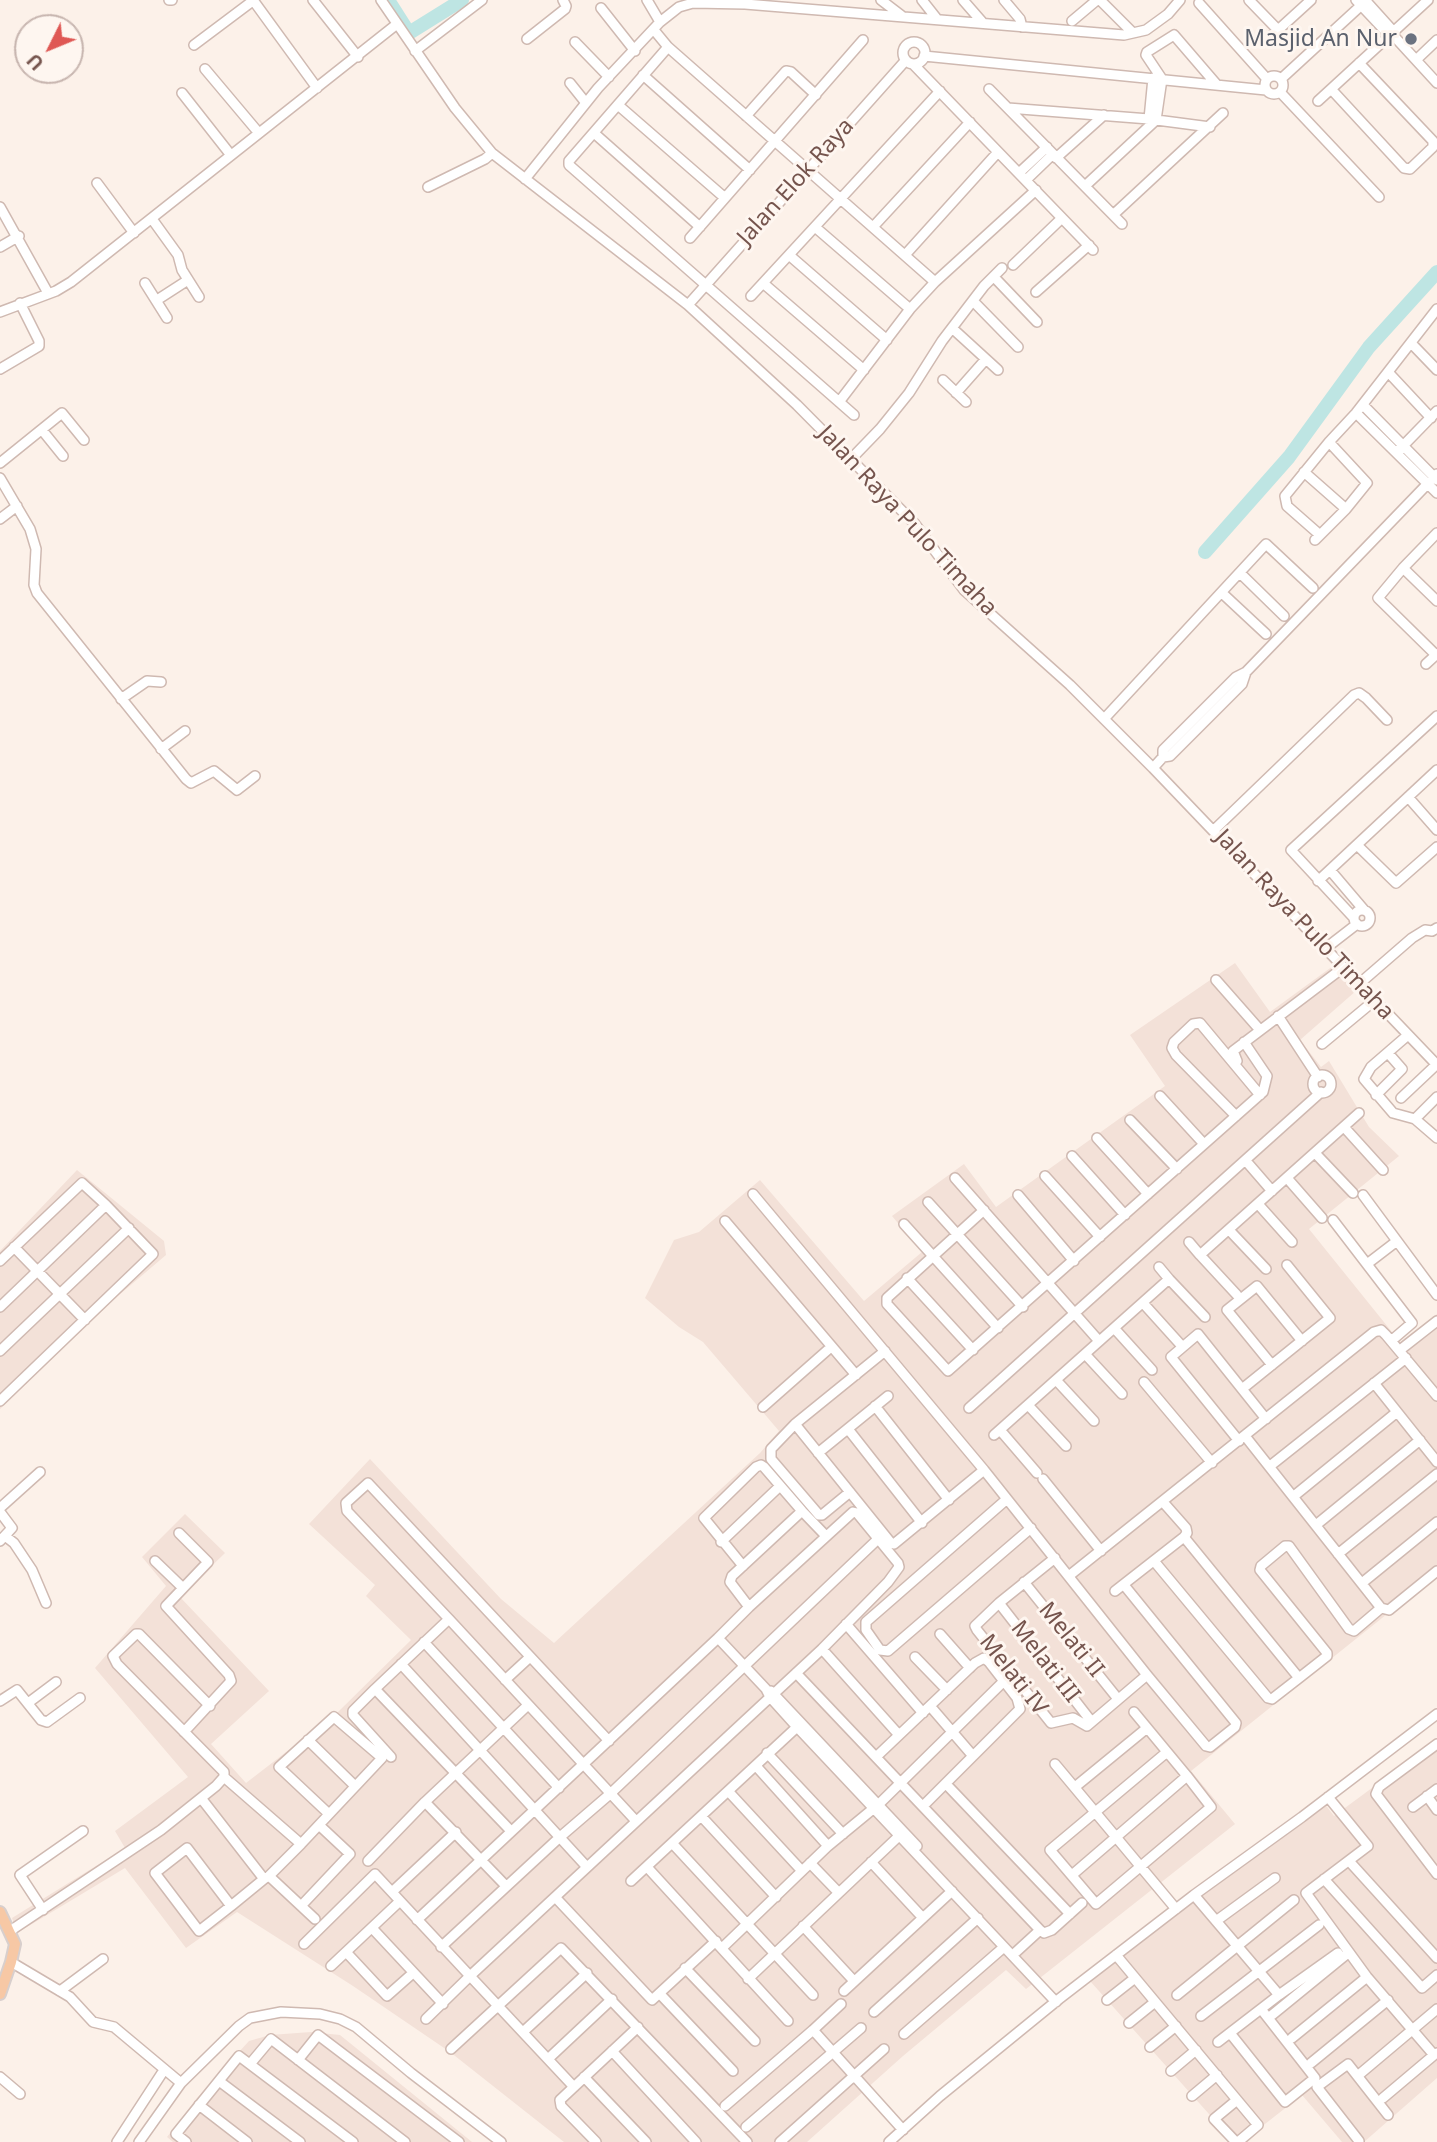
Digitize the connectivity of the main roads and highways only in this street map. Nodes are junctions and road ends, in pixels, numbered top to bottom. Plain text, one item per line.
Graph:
1 (0, 1912) edge
2 (0, 1994) edge

1 - 2 main road

